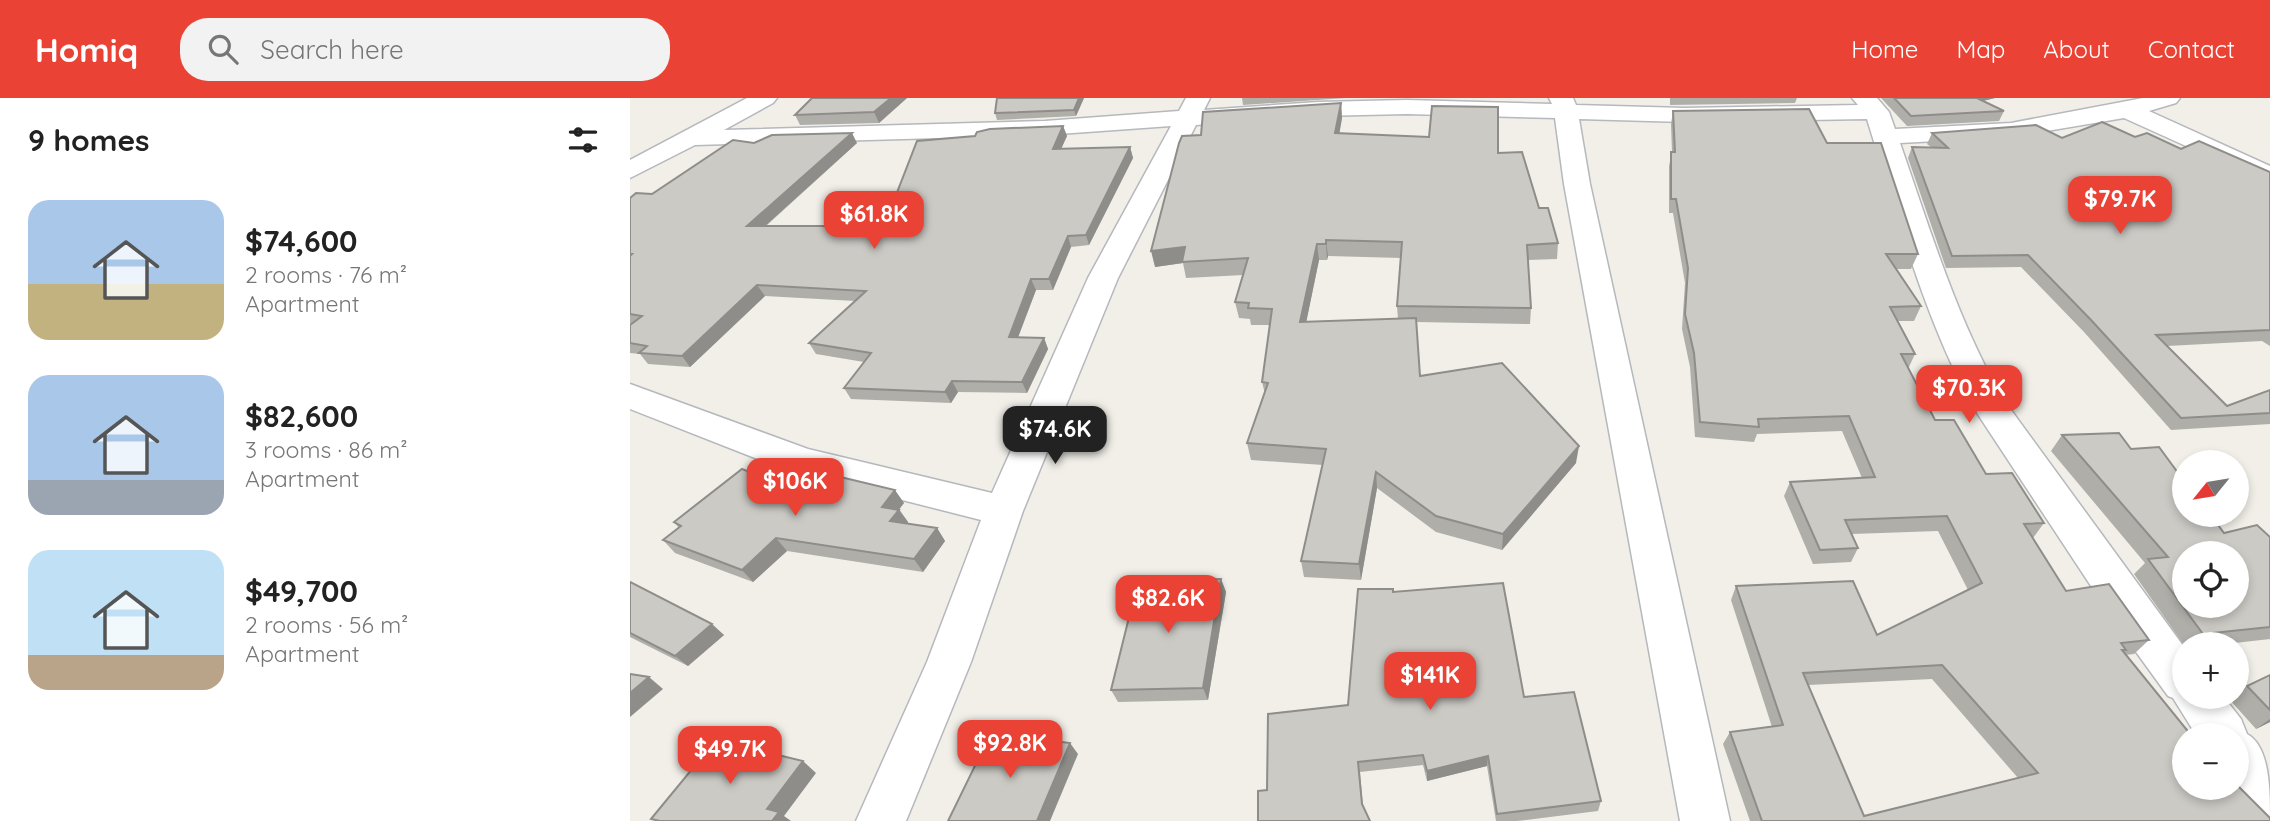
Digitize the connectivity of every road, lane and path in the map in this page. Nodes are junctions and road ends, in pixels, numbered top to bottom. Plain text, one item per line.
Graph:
1 (765, 98) edge
2 (2168, 98) edge
3 (1564, 104) edge
4 (1194, 108) edge
5 (2127, 110) junction
6 (1875, 116) edge
7 (686, 138) junction
8 (630, 170) edge
9 (2270, 176) edge
10 (636, 407) edge
11 (1004, 511) junction
12 (2172, 666) edge
13 (2249, 768) edge
14 (2270, 795) edge
15 (881, 821) edge
16 (1705, 821) edge

1 - 7 street
2 - 5 street
3 - 4 street
3 - 6 street
3 - 16 street
4 - 7 street
4 - 11 street
5 - 6 street
5 - 9 street
6 - 12 street
7 - 8 street
10 - 11 street
11 - 15 street
13 - 14 street

